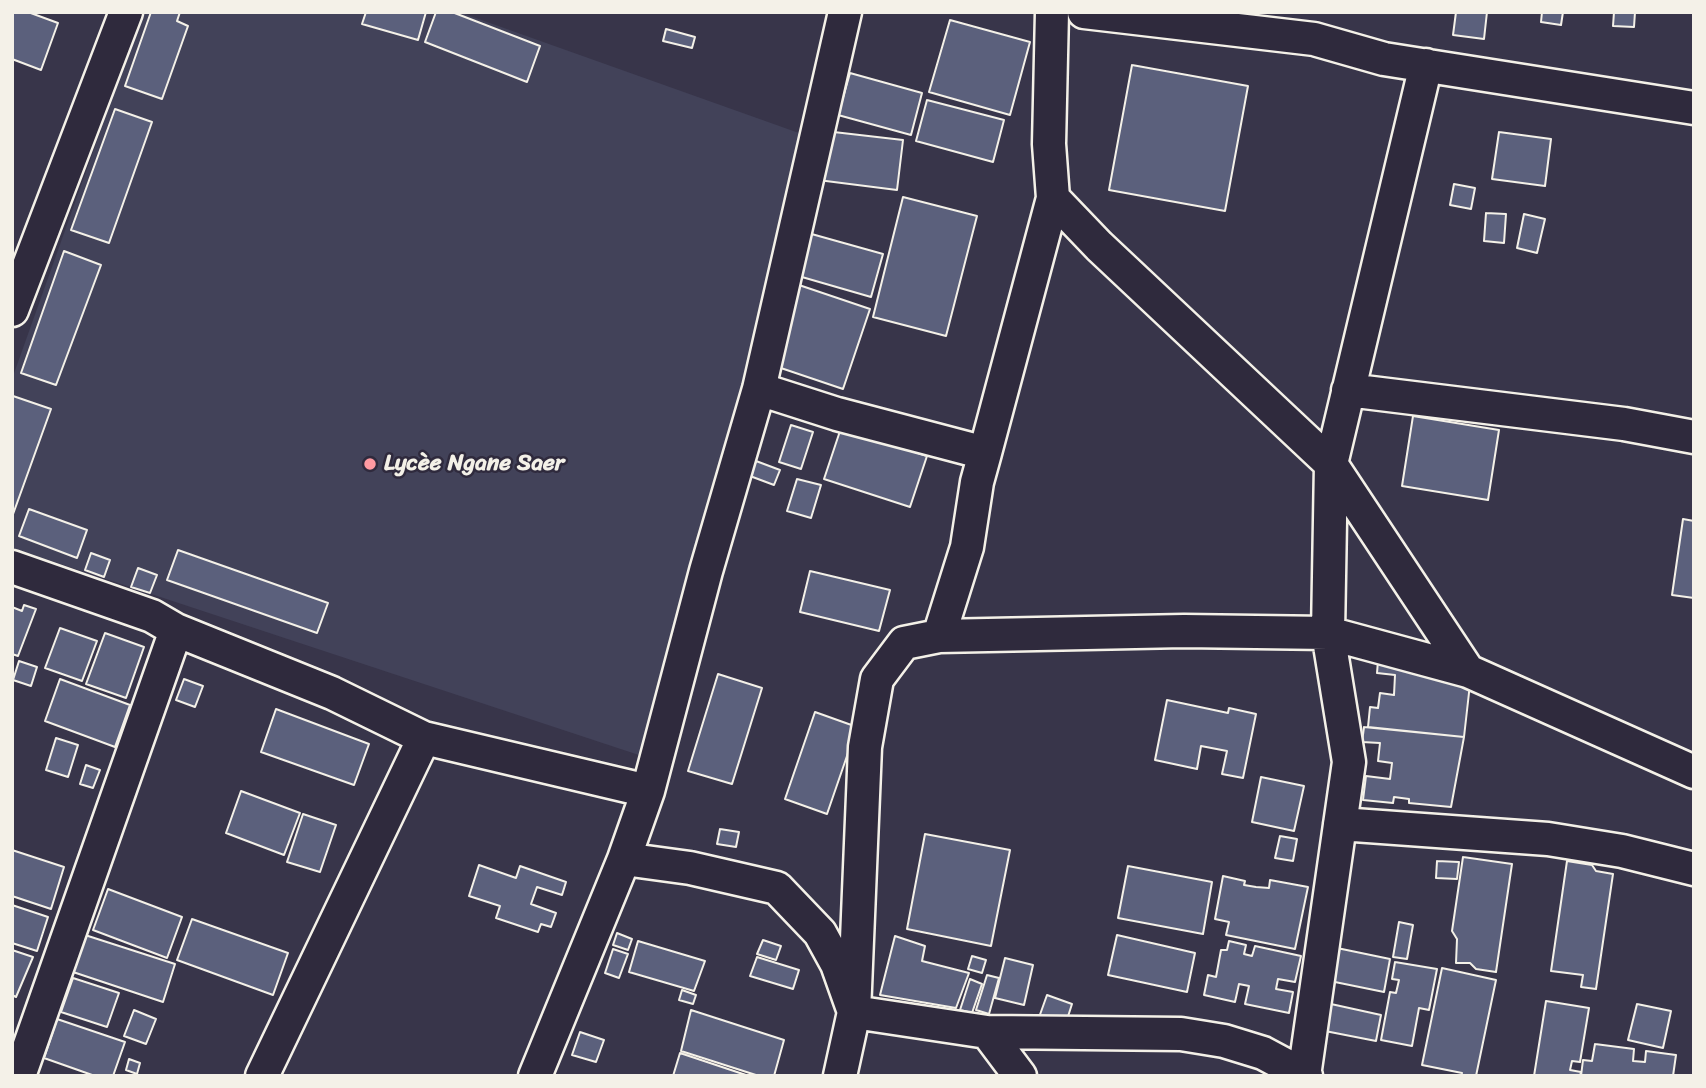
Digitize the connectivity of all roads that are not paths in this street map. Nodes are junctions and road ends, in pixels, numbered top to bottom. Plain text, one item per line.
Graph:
1 (126, 12) edge
2 (845, 12) edge
3 (1052, 12) edge
4 (1091, 13) edge
5 (1426, 65) junction
6 (1694, 108) edge
7 (1054, 198) junction
8 (12, 310) edge
9 (759, 388) junction
10 (1348, 390) junction
11 (1694, 437) edge
12 (985, 453) junction
13 (1331, 464) junction
14 (12, 567) edge
15 (176, 630) junction
16 (1328, 633) junction
17 (939, 636) junction
18 (1468, 671) junction
19 (424, 738) junction
20 (1694, 772) edge
21 (648, 791) junction
22 (1340, 824) junction
23 (624, 859) junction
24 (1694, 869) edge
25 (854, 1012) junction
26 (987, 1032) junction
27 (19, 1076) edge
28 (262, 1076) edge
29 (535, 1076) edge
30 (839, 1076) edge
31 (1020, 1076) edge
32 (1304, 1076) edge

1 - 8 street
2 - 9 street
3 - 7 street
4 - 5 street
5 - 6 street
5 - 10 street
7 - 12 street
7 - 13 street
9 - 12 street
9 - 21 street
10 - 11 street
10 - 13 street
12 - 17 street
13 - 16 street
13 - 18 street
14 - 15 street
15 - 19 street
15 - 27 street
16 - 17 street
16 - 18 street
16 - 22 street
17 - 25 street
18 - 20 street
19 - 21 street
19 - 28 street
21 - 23 street
22 - 24 street
22 - 32 street
23 - 25 street
23 - 29 street
25 - 26 street
25 - 30 street
26 - 31 street
26 - 32 street

